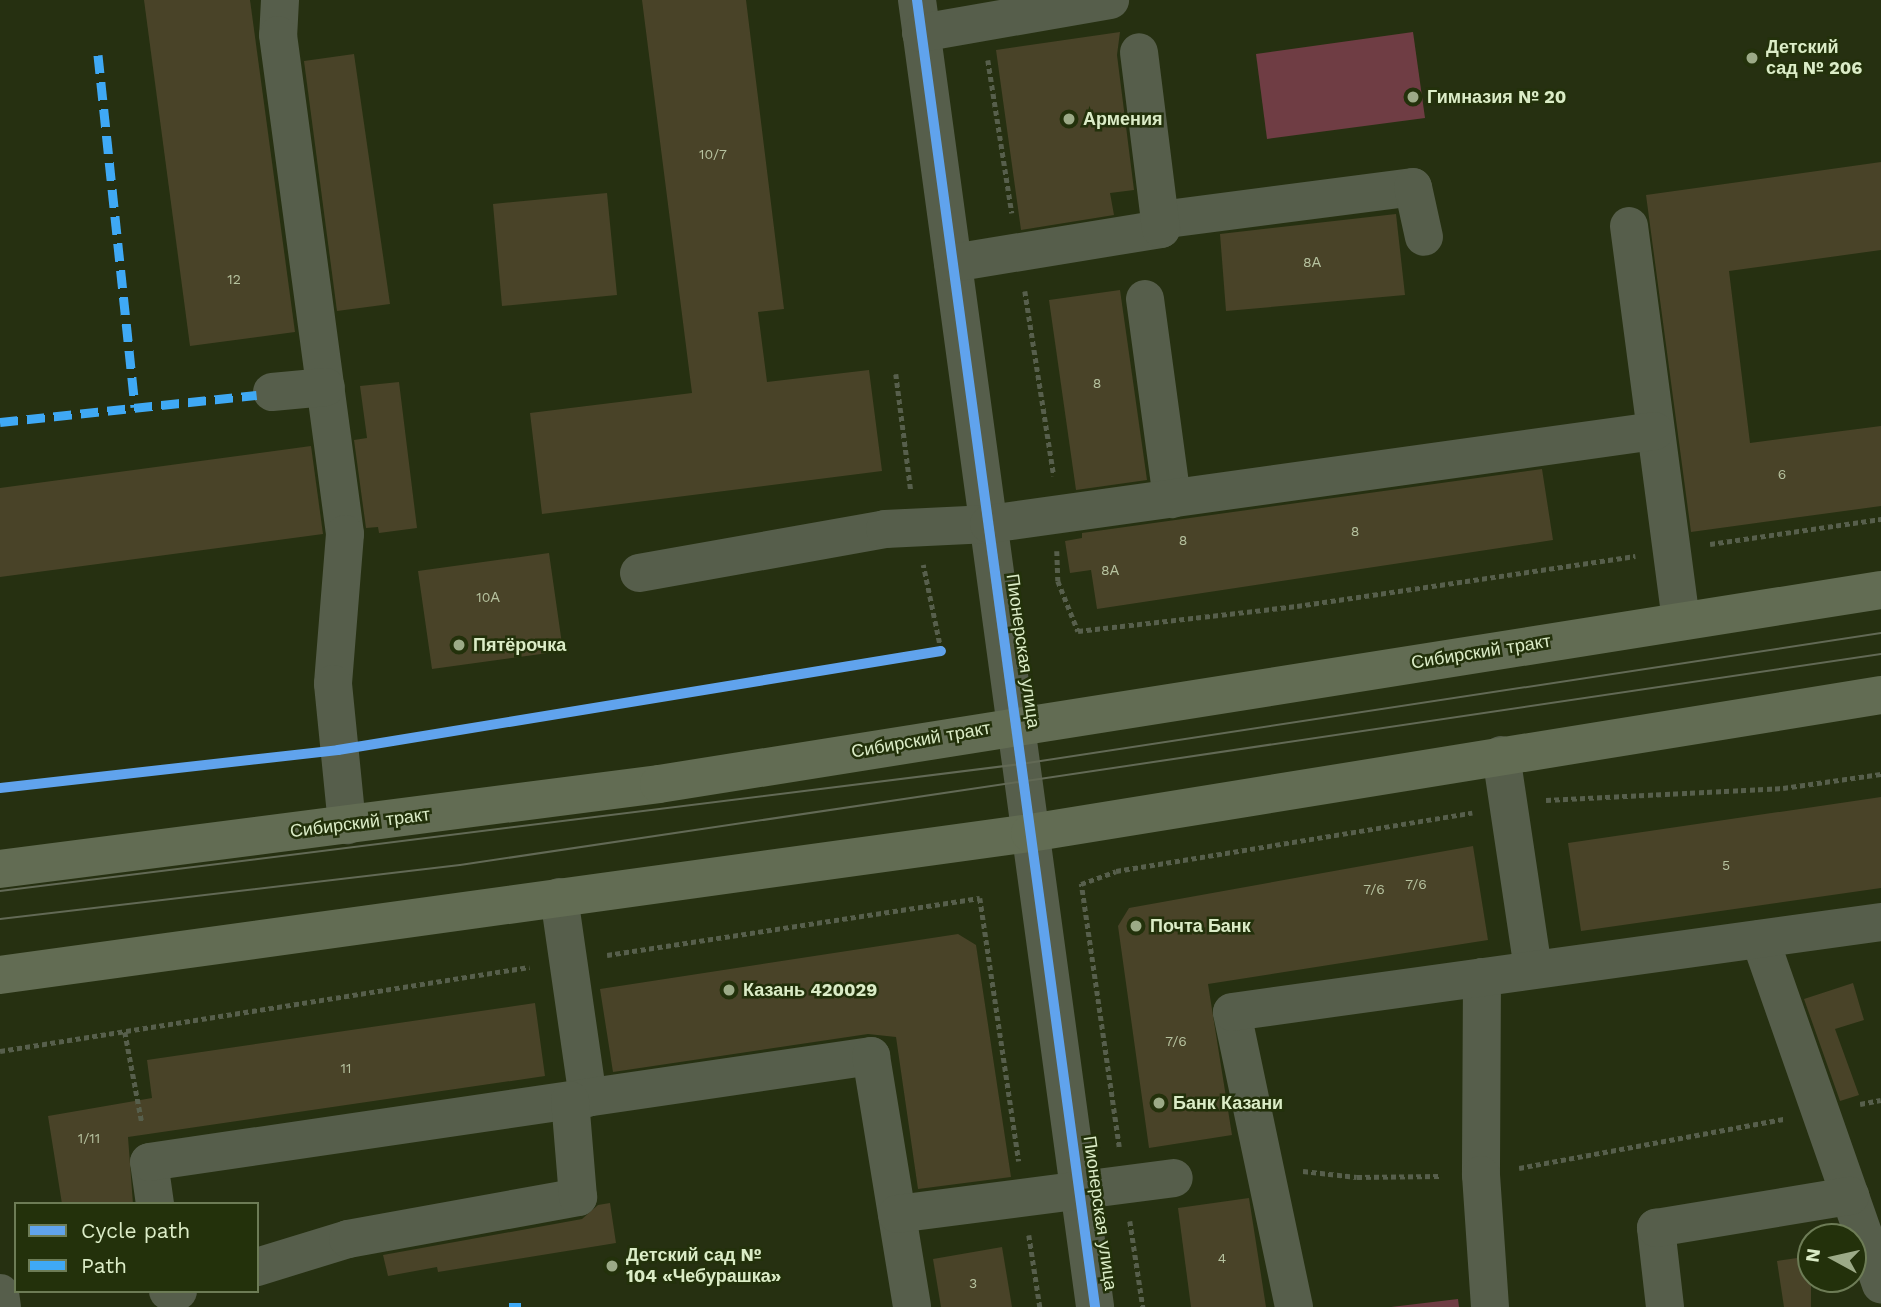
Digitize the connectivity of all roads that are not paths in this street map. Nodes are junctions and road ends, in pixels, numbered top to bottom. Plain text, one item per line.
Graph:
1 (281, 0) edge
2 (1110, 0) edge
3 (919, 16) edge
4 (1139, 52) dead end
5 (1160, 219) junction
6 (1629, 226) dead end
7 (1424, 237) dead end
8 (953, 263) junction
9 (1146, 299) dead end
10 (326, 387) junction
11 (272, 392) dead end
12 (1655, 431) junction
13 (1172, 499) junction
14 (989, 524) junction
15 (639, 573) dead end
16 (1881, 590) edge
17 (1681, 621) junction
18 (1881, 695) edge
19 (1016, 724) junction
20 (1502, 755) junction
21 (348, 825) junction
22 (1030, 833) junction
23 (0, 869) edge
24 (559, 897) junction
25 (1881, 922) edge
26 (1760, 939) junction
27 (1533, 970) junction
28 (0, 975) edge
29 (1482, 977) junction
30 (579, 1099) junction
31 (1174, 1178) dead end
32 (1079, 1189) junction
33 (1850, 1196) junction
34 (155, 1202) edge
35 (897, 1214) junction
36 (259, 1266) edge
37 (1881, 1284) edge
38 (0, 1293) edge
39 (2, 1307) edge
40 (912, 1307) edge
41 (1095, 1307) edge
42 (1294, 1307) edge
43 (1490, 1307) edge
44 (1665, 1307) edge

1 - 10 street
2 - 3 street
3 - 8 street, Пионерская улица
4 - 5 street
5 - 7 street
5 - 8 street
6 - 12 street
8 - 14 street, Пионерская улица
9 - 13 street
10 - 11 street
10 - 21 street
12 - 13 street
12 - 17 street
13 - 14 street
14 - 15 street
14 - 19 street, Пионерская улица
16 - 17 main road, Сибирский тракт
17 - 19 main road, Сибирский тракт
18 - 20 main road
19 - 21 main road, Сибирский тракт
19 - 22 street, Пионерская улица
20 - 22 main road
20 - 27 street
21 - 23 main road, Сибирский тракт
22 - 24 main road
22 - 32 street, Пионерская улица
24 - 28 main road
24 - 30 street
25 - 26 street
26 - 27 street
26 - 33 street
27 - 29 street
29 - 42 street
29 - 43 street
30 - 34 street
30 - 35 street
30 - 36 street
31 - 32 street
32 - 35 street
32 - 41 street, Пионерская улица
33 - 37 street
33 - 44 street
35 - 40 street
38 - 39 street

